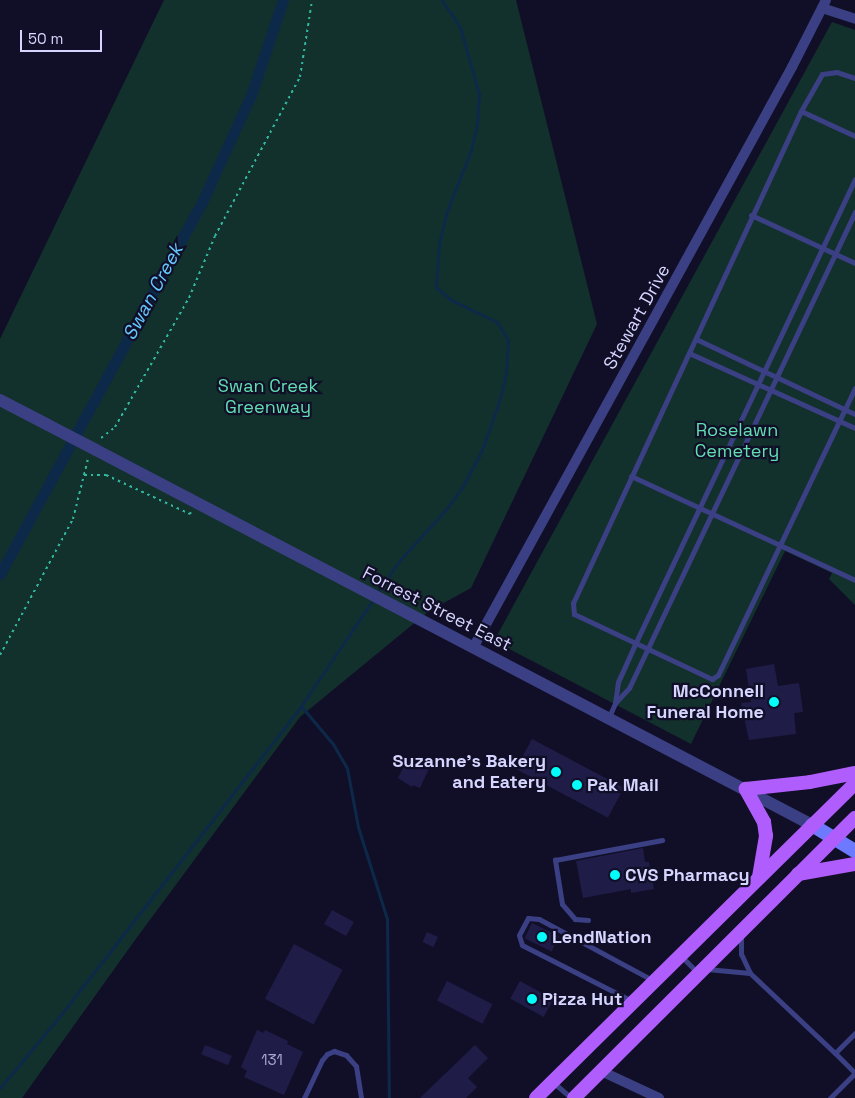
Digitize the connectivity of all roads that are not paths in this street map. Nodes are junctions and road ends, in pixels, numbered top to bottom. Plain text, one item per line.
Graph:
1 (824, 4) edge
2 (855, 19) edge
3 (855, 78) edge
4 (801, 111) junction
5 (855, 136) edge
6 (855, 179) edge
7 (855, 212) edge
8 (752, 215) junction
9 (822, 248) junction
10 (835, 254) junction
11 (855, 263) edge
12 (696, 338) junction
13 (689, 352) junction
14 (764, 373) junction
15 (777, 378) junction
16 (759, 383) junction
17 (855, 388) edge
18 (772, 389) junction
19 (0, 400) edge
20 (844, 410) junction
21 (855, 414) edge
22 (839, 421) junction
23 (855, 428) edge
24 (632, 476) junction
25 (700, 507) junction
26 (713, 513) junction
27 (780, 546) junction
28 (855, 580) edge
29 (636, 642) junction
30 (473, 648) junction
31 (648, 648) junction
32 (615, 703) junction
33 (608, 719) junction
34 (855, 773) edge
35 (855, 783) edge
36 (746, 790) junction
37 (855, 818) edge
38 (812, 825) junction
39 (834, 839) junction
40 (662, 840) dead end
41 (855, 851) edge
42 (855, 864) edge
43 (798, 875) junction
44 (760, 878) junction
45 (588, 920) dead end
46 (741, 931) junction
47 (681, 955) junction
48 (700, 972) junction
49 (750, 973) junction
50 (654, 982) junction
51 (634, 1002) junction
52 (855, 1033) edge
53 (835, 1054) junction
54 (601, 1071) junction
55 (855, 1073) edge
56 (553, 1082) junction
57 (304, 1098) edge
58 (361, 1098) edge
59 (536, 1098) edge
60 (572, 1098) edge
61 (659, 1098) edge
62 (830, 1098) edge

1 - 2 street
1 - 30 street, Stewart Drive
3 - 4 lane
4 - 5 lane
4 - 8 lane
6 - 9 lane
7 - 10 lane
8 - 9 lane
8 - 12 lane
9 - 10 lane
9 - 14 lane
10 - 11 lane
10 - 15 lane
12 - 13 lane
12 - 14 lane
13 - 16 lane
13 - 24 lane
14 - 15 lane
14 - 16 lane
15 - 18 lane
15 - 20 lane
16 - 18 lane
16 - 25 lane
17 - 20 lane
18 - 22 lane
18 - 26 lane
19 - 30 street, Forrest Street East, bridge
20 - 21 lane
20 - 22 lane
22 - 23 lane
22 - 27 lane
24 - 25 lane
24 - 29 lane
25 - 26 lane
25 - 29 lane
26 - 27 lane
26 - 31 lane
27 - 28 lane
27 - 31 lane
29 - 31 lane
29 - 32 lane
30 - 33 street, Forrest Street East
31 - 32 lane
32 - 33 lane
33 - 36 street, Forrest Street East
34 - 36 main road
35 - 38 main road
36 - 38 street, Forrest Street East
36 - 44 main road
37 - 39 main road
38 - 39 main road, Forrest Street East
38 - 44 main road
39 - 41 main road, Forrest Street East
39 - 43 main road
40 - 45 lane
42 - 43 main road
43 - 46 main road
44 - 47 main road
46 - 48 main road
46 - 49 lane
47 - 48 lane
47 - 50 main road
48 - 49 lane
48 - 54 main road
49 - 53 lane
50 - 51 main road
50 - 51 lane
51 - 56 main road
52 - 53 lane
53 - 55 lane
54 - 60 main road
54 - 61 street
55 - 62 lane
56 - 59 main road
56 - 60 lane
57 - 58 lane

